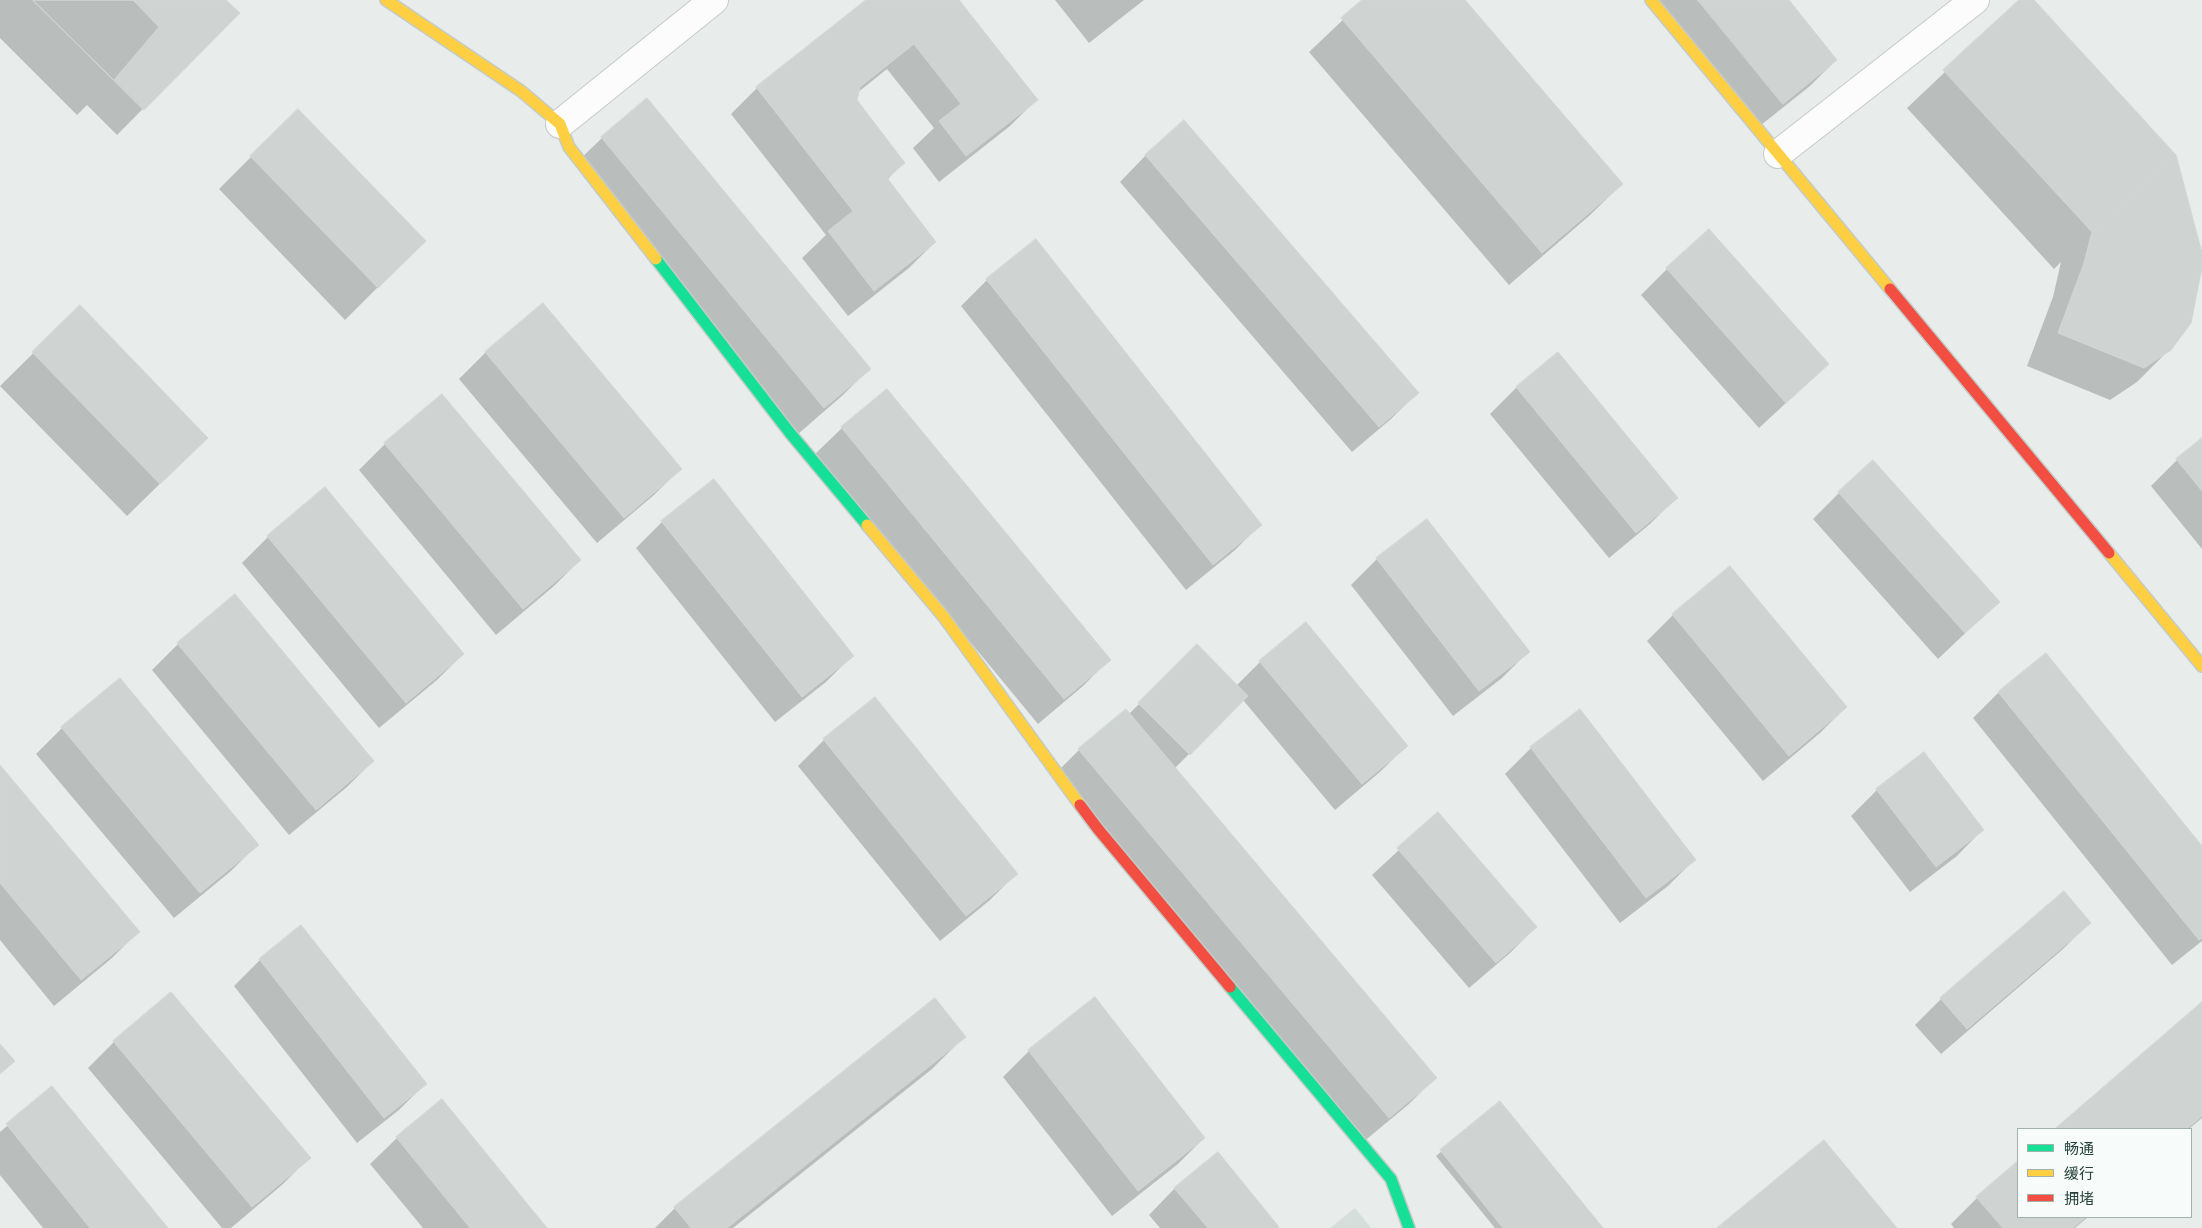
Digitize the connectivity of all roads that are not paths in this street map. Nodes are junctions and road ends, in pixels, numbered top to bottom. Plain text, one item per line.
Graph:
1 (386, 0) edge
2 (714, 0) edge
3 (1651, 0) edge
4 (1975, 0) edge
5 (560, 124) junction
6 (1778, 154) junction
7 (2202, 666) edge
8 (1409, 1228) edge

1 - 5 street
2 - 5 street
3 - 6 street
4 - 6 street
5 - 8 street
6 - 7 street

